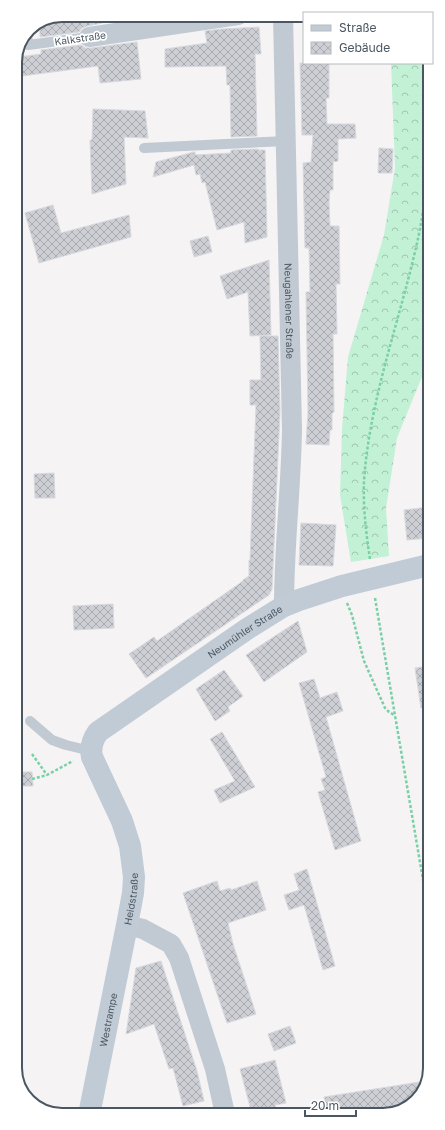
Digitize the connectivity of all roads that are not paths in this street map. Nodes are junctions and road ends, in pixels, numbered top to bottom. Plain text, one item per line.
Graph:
1 (191, 22) edge
2 (283, 22) edge
3 (89, 37) joint
4 (28, 42) edge
5 (286, 141) junction
6 (144, 148) dead end
7 (423, 566) edge
8 (284, 606) junction
9 (30, 720) dead end
10 (91, 751) junction
11 (128, 925) junction
12 (90, 1108) edge
13 (224, 1108) edge

1 - 3 street, Kalkstraße
2 - 5 street, Neugahlener Straße
3 - 4 lane, Kalkstraße
5 - 6 lane
5 - 8 street, Neugahlener Straße
7 - 8 main road, Neumühler Straße
8 - 10 main road, Neumühler Straße
9 - 10 lane
10 - 11 main road, Heidstraße
11 - 12 main road, Westrampe
11 - 13 street, Heidstraße

